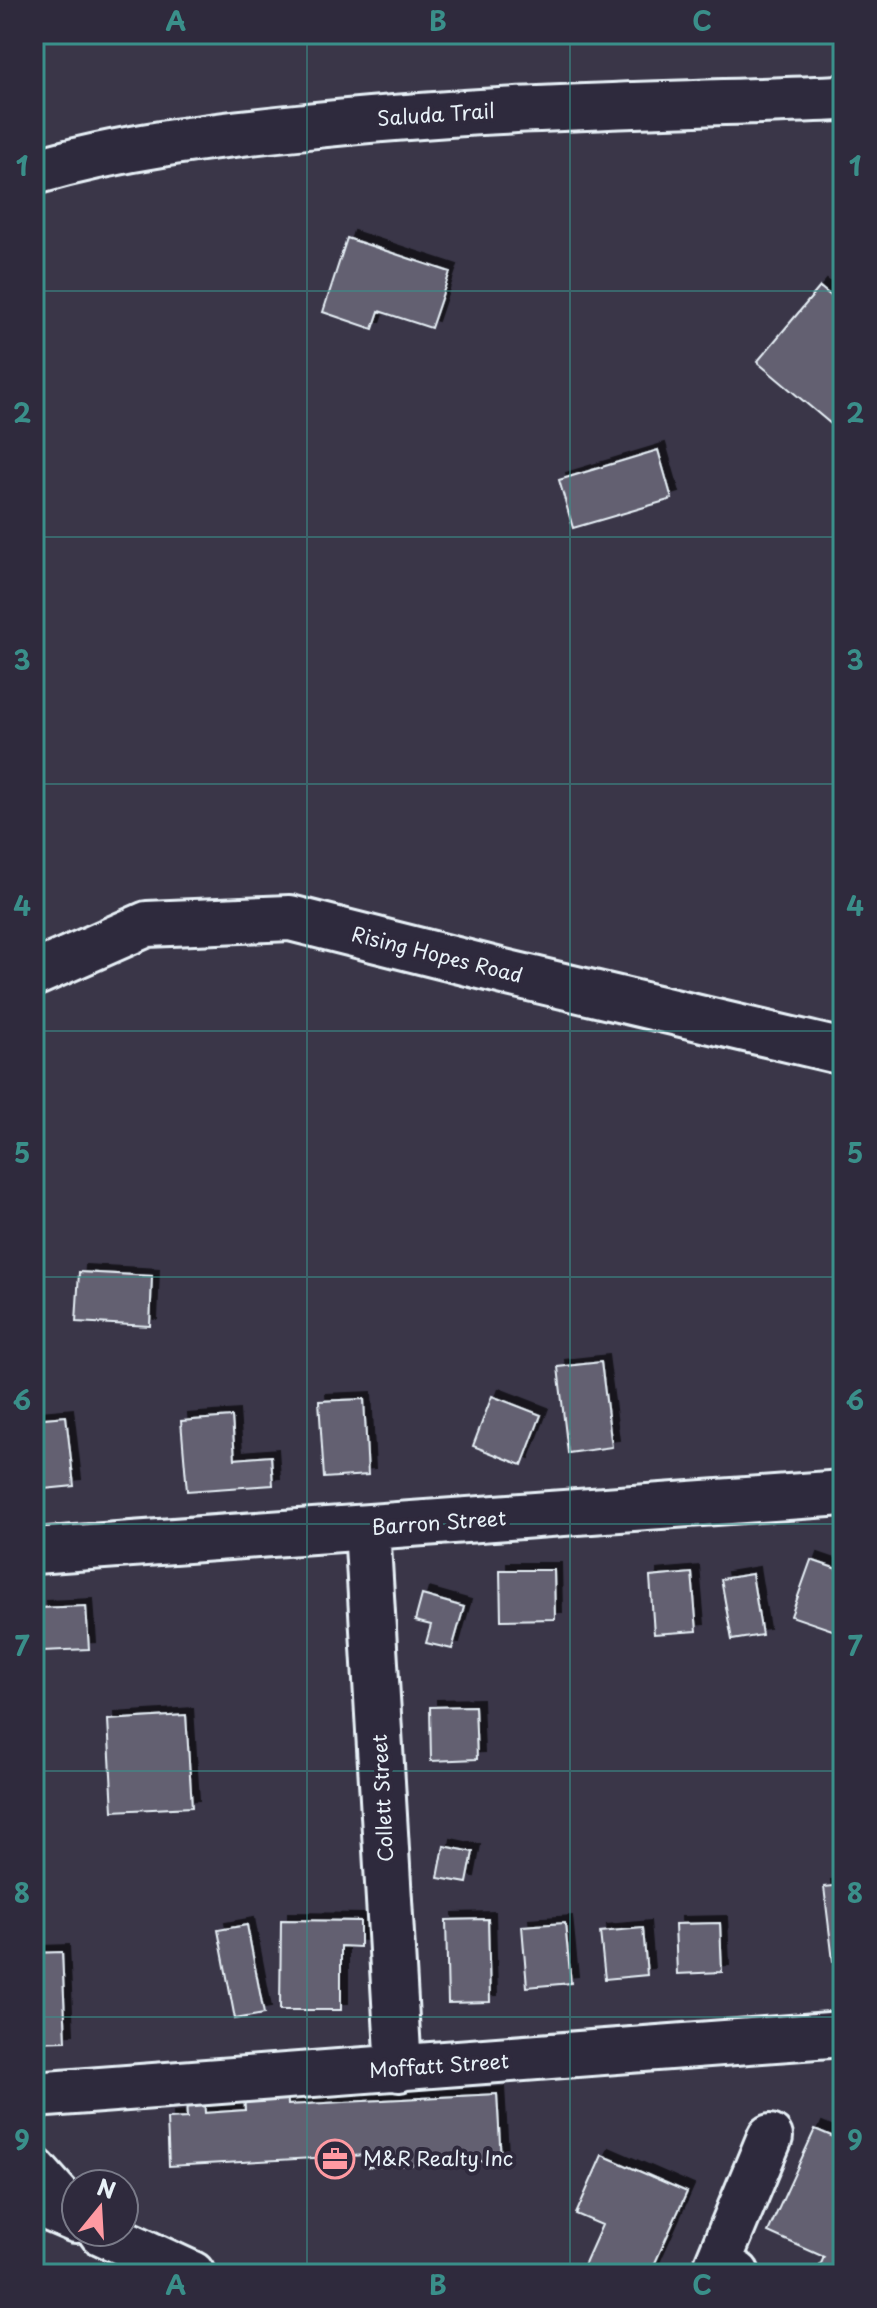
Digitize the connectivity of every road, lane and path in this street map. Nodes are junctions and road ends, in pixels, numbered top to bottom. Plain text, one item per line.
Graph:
1 (843, 98) edge
2 (34, 172) edge
3 (34, 974) edge
4 (843, 1052) edge
5 (843, 1493) edge
6 (367, 1528) junction
7 (34, 1551) edge
8 (843, 2034) edge
9 (399, 2069) junction
10 (34, 2095) edge
11 (770, 2137) dead end
12 (34, 2170) edge
13 (60, 2200) edge
14 (34, 2202) edge
15 (60, 2212) edge
16 (136, 2248) edge
17 (192, 2274) edge
18 (737, 2274) edge

1 - 2 street, Saluda Trail
3 - 4 street, Rising Hopes Road
5 - 6 street, Barron Street
6 - 7 street, Barron Street
6 - 9 street, Collett Street
8 - 9 street, Moffatt Street
9 - 10 street, Moffatt Street
11 - 18 street
12 - 13 street
14 - 15 street
16 - 17 street

